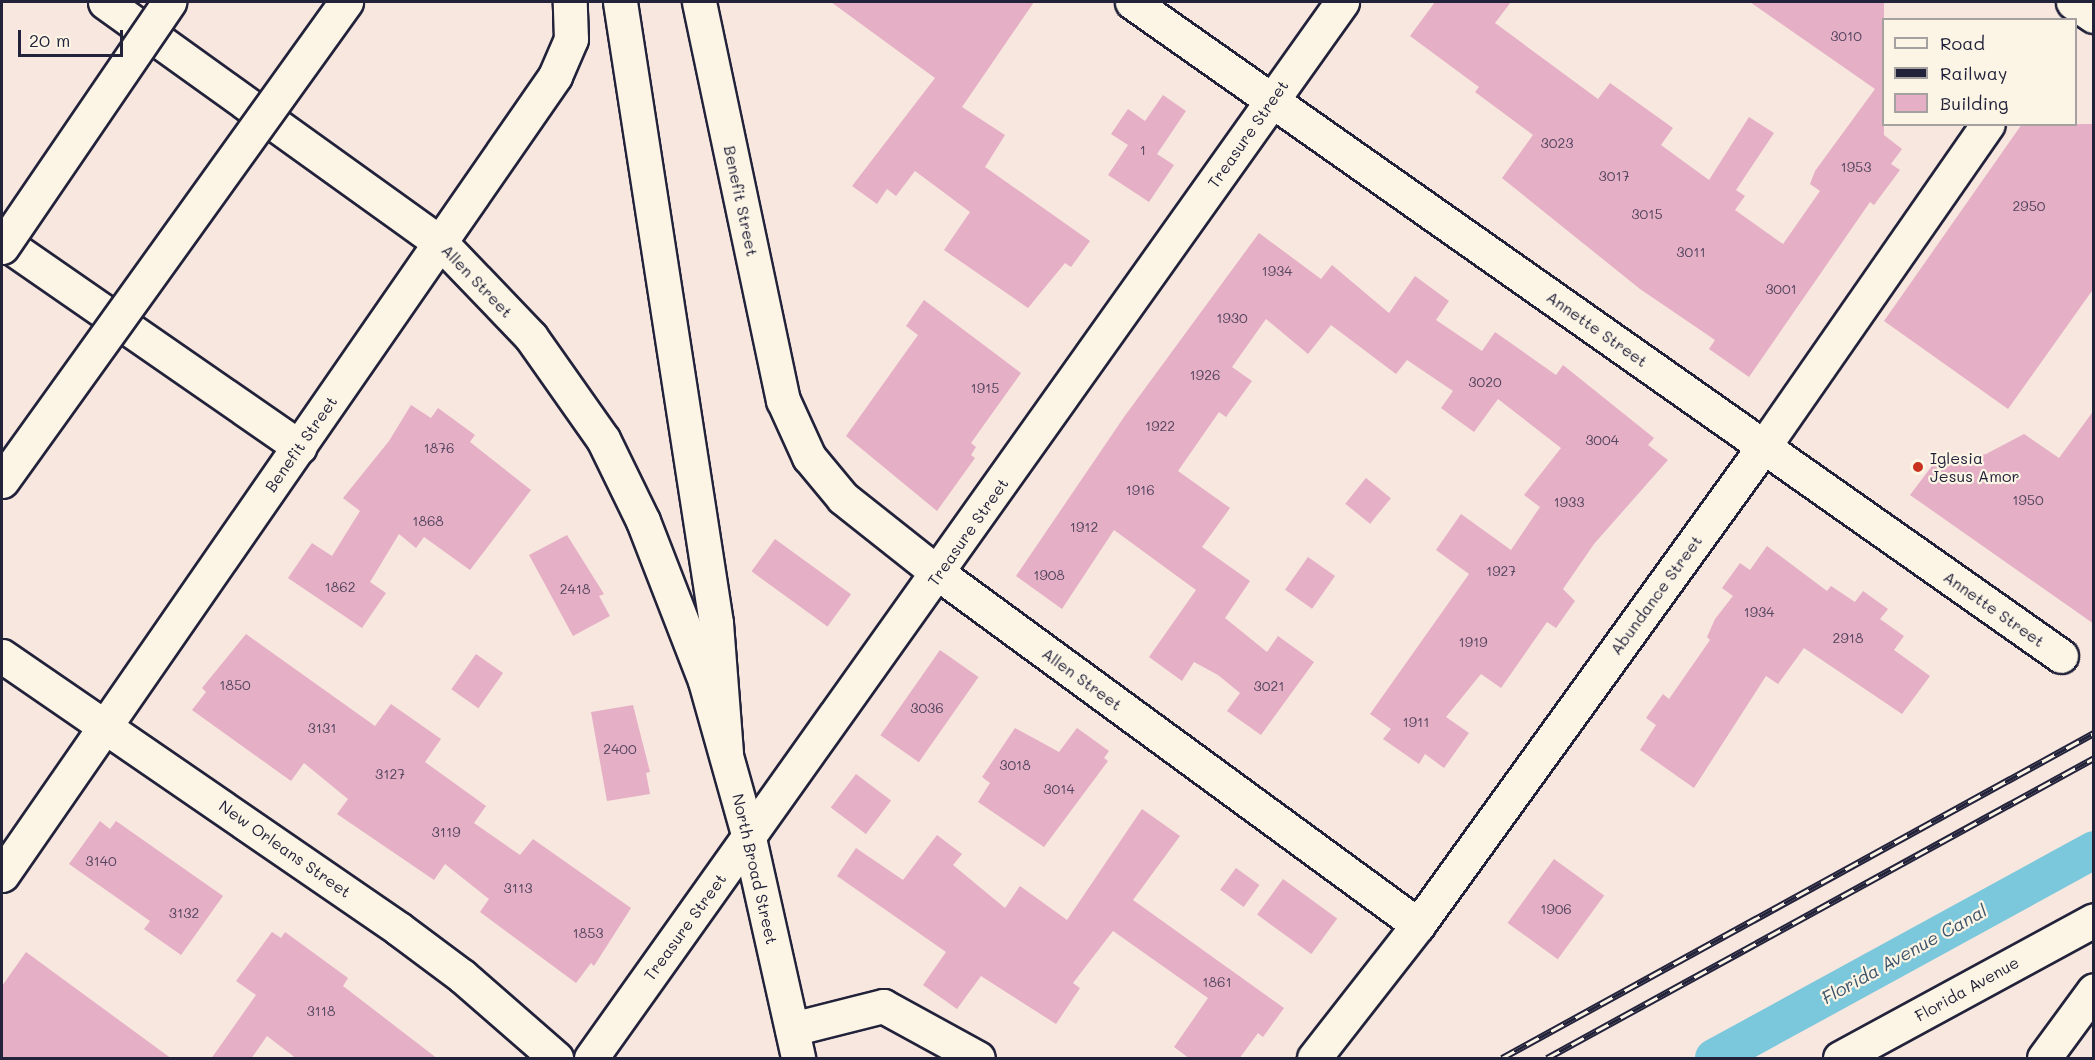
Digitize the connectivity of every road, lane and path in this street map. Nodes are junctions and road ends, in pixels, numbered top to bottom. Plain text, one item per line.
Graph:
1 (105, 2) edge
2 (169, 2) edge
3 (345, 2) edge
4 (570, 2) edge
5 (620, 2) edge
6 (699, 2) edge
7 (1132, 2) edge
8 (1341, 2) edge
9 (2073, 2) edge
10 (2094, 16) edge
11 (2062, 18) edge
12 (1272, 100) junction
13 (1987, 126) edge
14 (2, 241) edge
15 (441, 243) junction
16 (2, 247) edge
17 (783, 400) joint
18 (1764, 446) junction
19 (300, 447) junction
20 (2, 481) edge
21 (939, 574) junction
22 (2, 656) edge
23 (2061, 657) dead end
24 (705, 681) joint
25 (105, 725) junction
26 (726, 754) junction
27 (749, 838) junction
28 (2, 875) edge
29 (2094, 920) edge
30 (1418, 925) junction
31 (2094, 990) edge
32 (795, 1044) edge
33 (556, 1059) edge
34 (591, 1059) edge
35 (978, 1059) edge
36 (1314, 1059) edge
37 (1840, 1059) edge
38 (2044, 1059) edge

1 - 15 main road, Allen Street
2 - 16 main road, bridge
3 - 20 main road, bridge
4 - 15 main road, Benefit Street
5 - 26 main road
6 - 17 main road, Benefit Street
7 - 12 main road, Annette Street
8 - 12 main road, Treasure Street
9 - 10 main road
9 - 11 main road
12 - 18 main road, Annette Street
12 - 21 main road, Treasure Street
13 - 18 main road, Abundance Street
14 - 19 main road
15 - 19 main road, Benefit Street
15 - 24 main road, Allen Street
17 - 21 main road, Allen Street
18 - 23 main road, Annette Street
18 - 30 main road, Abundance Street
19 - 25 main road, Benefit Street
21 - 27 main road, Treasure Street
21 - 30 main road, Allen Street
22 - 25 main road, New Orleans Street
24 - 26 main road, North Broad Street
25 - 28 main road, Benefit Street
25 - 33 main road, New Orleans Street
26 - 27 main road, North Broad Street
27 - 32 main road, North Broad Street
27 - 34 main road, Treasure Street
29 - 37 main road, Florida Avenue
30 - 36 main road, Abundance Street
31 - 38 main road
32 - 35 main road

